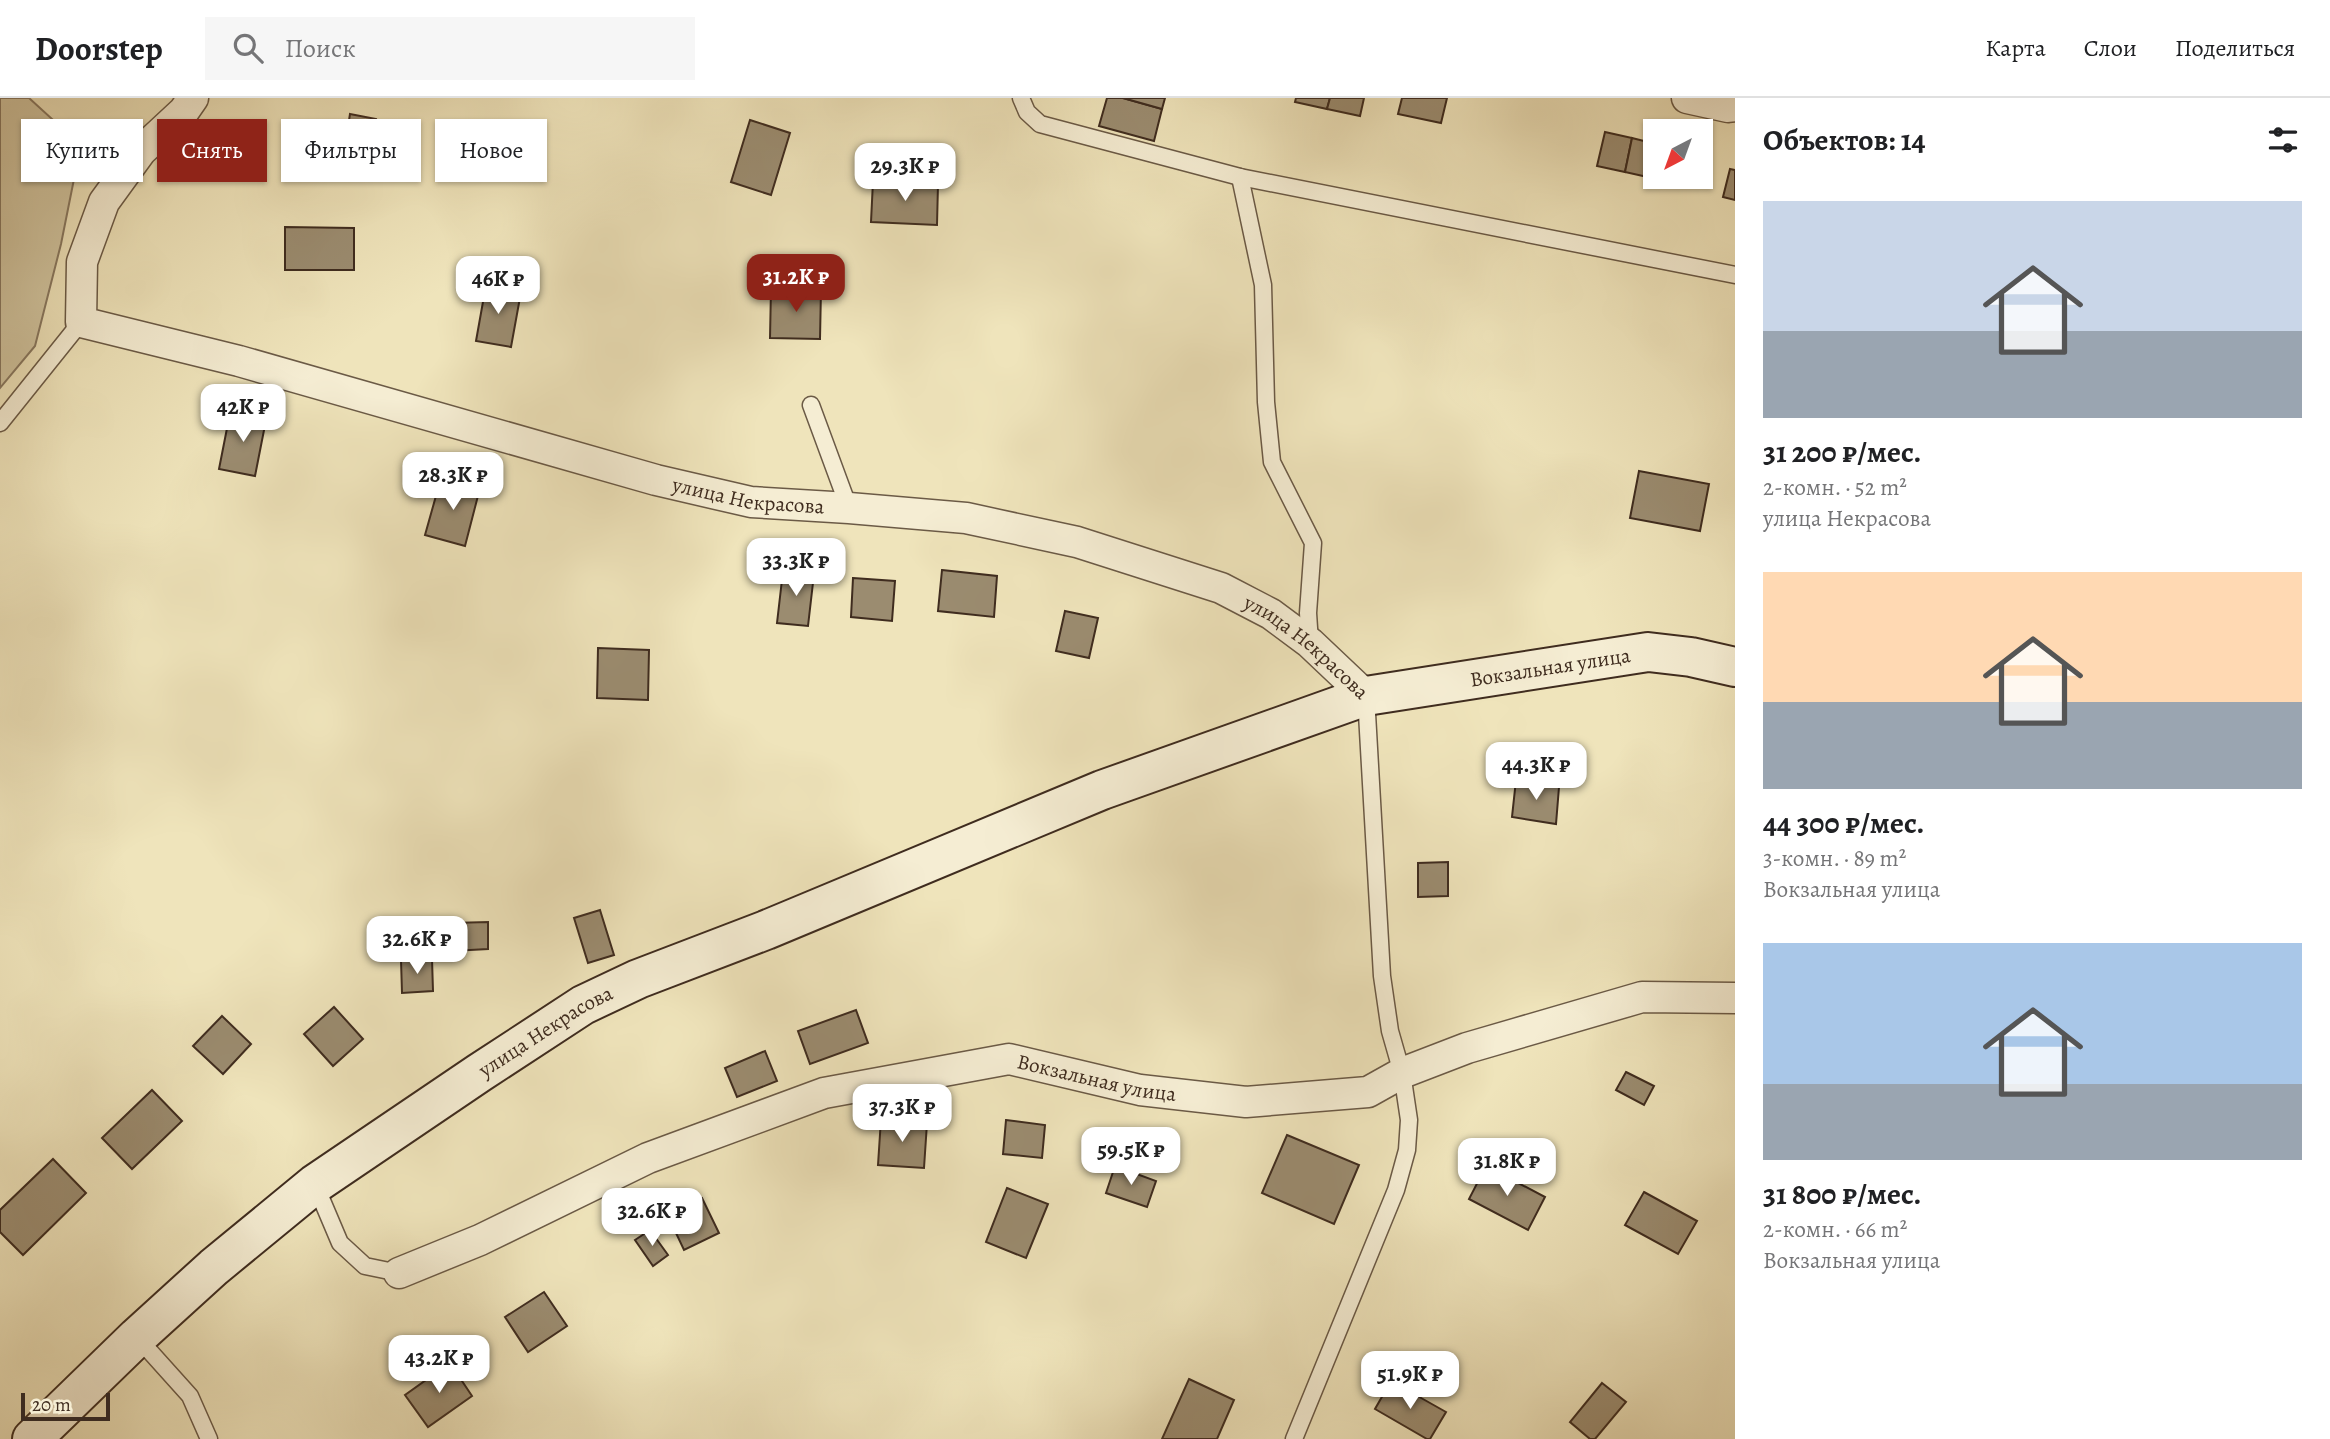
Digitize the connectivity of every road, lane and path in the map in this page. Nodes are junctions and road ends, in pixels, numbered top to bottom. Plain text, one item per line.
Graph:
1 (193, 98) edge
2 (1021, 98) edge
3 (1687, 98) edge
4 (1735, 107) edge
5 (1240, 177) junction
6 (1735, 275) edge
7 (81, 322) junction
8 (811, 405) dead end
9 (0, 423) edge
10 (849, 508) junction
11 (1310, 643) junction
12 (1735, 667) edge
13 (1366, 696) junction
14 (1735, 998) edge
15 (1402, 1073) junction
16 (315, 1184) junction
17 (399, 1273) joint
18 (137, 1337) junction
19 (32, 1439) edge
20 (209, 1439) edge
21 (1294, 1439) edge

1 - 7 street
2 - 5 lane
3 - 4 street
5 - 6 lane
5 - 11 lane
7 - 9 lane
7 - 10 street, улица Некрасова
8 - 10 lane
10 - 11 street, улица Некрасова
11 - 13 street, улица Некрасова
12 - 13 main road, Вокзальная улица
13 - 15 lane
13 - 16 main road, улица Некрасова
14 - 15 street, Вокзальная улица
15 - 17 street, Вокзальная улица
15 - 21 lane
16 - 17 lane
16 - 18 main road, улица Некрасова
18 - 19 main road, улица Некрасова
18 - 20 lane

